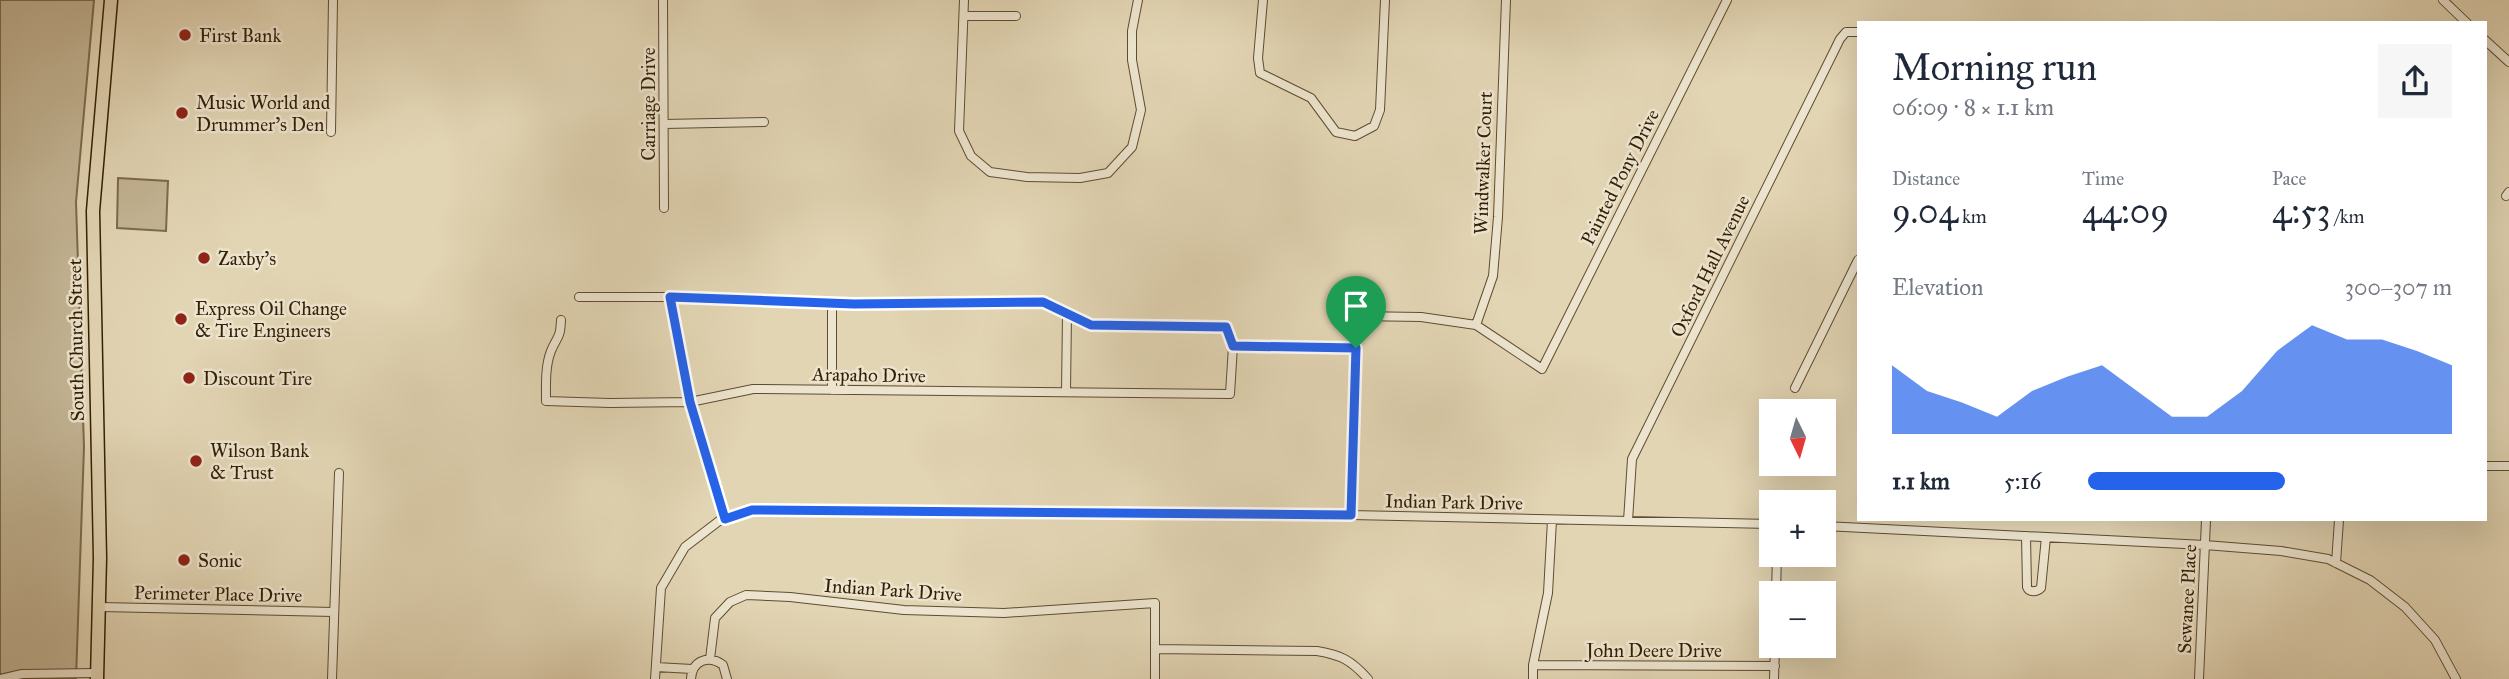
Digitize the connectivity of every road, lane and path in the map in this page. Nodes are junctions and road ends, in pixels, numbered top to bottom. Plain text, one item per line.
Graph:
1 (111, 0) edge
2 (333, 0) edge
3 (663, 0) edge
4 (964, 0) edge
5 (1138, 0) edge
6 (1264, 0) edge
7 (1385, 0) edge
8 (1506, 0) edge
9 (1727, 0) edge
10 (2443, 0) edge
11 (2459, 15) junction
12 (964, 16) junction
13 (1016, 16) dead end
14 (2454, 21) edge
15 (2465, 21) edge
16 (1857, 32) edge
17 (2487, 42) edge
18 (2509, 62) edge
19 (764, 122) dead end
20 (664, 124) junction
21 (331, 132) dead end
22 (664, 208) dead end
23 (1857, 262) edge
24 (579, 296) dead end
25 (670, 297) junction
26 (832, 303) junction
27 (1067, 314) junction
28 (561, 320) dead end
29 (1476, 325) junction
30 (1233, 346) junction
31 (1356, 348) junction
32 (1795, 388) dead end
33 (832, 390) junction
34 (1066, 392) junction
35 (690, 402) junction
36 (2487, 466) edge
37 (2509, 466) edge
38 (339, 473) dead end
39 (1351, 515) junction
40 (725, 519) junction
41 (1552, 520) junction
42 (1628, 521) junction
43 (2206, 521) edge
44 (2339, 521) edge
45 (1759, 524) edge
46 (1836, 527) edge
47 (2026, 536) junction
48 (2046, 537) junction
49 (2205, 545) junction
50 (2336, 563) junction
51 (100, 607) junction
52 (334, 612) junction
53 (1156, 649) junction
54 (1775, 658) edge
55 (710, 659) junction
56 (1533, 665) junction
57 (1775, 666) junction
58 (656, 667) junction
59 (692, 669) junction
60 (97, 676) edge
61 (0, 679) edge
62 (332, 679) edge
63 (655, 679) edge
64 (691, 679) edge
65 (728, 679) edge
66 (1155, 679) edge
67 (1368, 679) edge
68 (1533, 679) edge
69 (1774, 679) edge
70 (2199, 679) edge
71 (2456, 679) edge

1 - 51 highway, South Church Street
2 - 21 street
3 - 20 street, Carriage Drive
4 - 12 street
5 - 12 street
6 - 7 street
8 - 29 street, Windwalker Court
9 - 29 street, Painted Pony Drive
10 - 11 street
11 - 14 street
11 - 15 street
12 - 13 street
16 - 42 street, Oxford Hall Avenue
17 - 18 street
19 - 20 street
20 - 22 street, Carriage Drive
23 - 32 street
24 - 25 street
25 - 26 street
25 - 35 street
26 - 27 street
26 - 33 street
27 - 30 street
27 - 34 street
28 - 35 street, Arapaho Drive
29 - 31 street
30 - 31 street
30 - 34 street, Arapaho Drive
31 - 39 street
33 - 34 street, Arapaho Drive
33 - 35 street, Arapaho Drive
35 - 40 street
36 - 37 street
38 - 52 street
39 - 40 street, Indian Park Drive
39 - 41 street, Indian Park Drive
40 - 58 street, Indian Park Drive
41 - 42 street, Indian Park Drive
41 - 56 street
42 - 45 street, Indian Park Drive
43 - 49 street, Sewanee Place
44 - 50 street
46 - 47 street
47 - 48 street
47 - 48 street
48 - 49 street
49 - 50 street
49 - 70 street, Sewanee Place
50 - 71 street
51 - 52 street, Perimeter Place Drive
51 - 60 highway, South Church Street
52 - 62 street
53 - 55 street, Indian Park Drive
53 - 66 street, Indian Park Drive
53 - 67 street
54 - 57 street
55 - 59 street
55 - 65 street
56 - 57 street, John Deere Drive
56 - 68 street
57 - 69 street
58 - 59 street
58 - 63 street, Indian Park Drive
59 - 64 street
60 - 61 street

